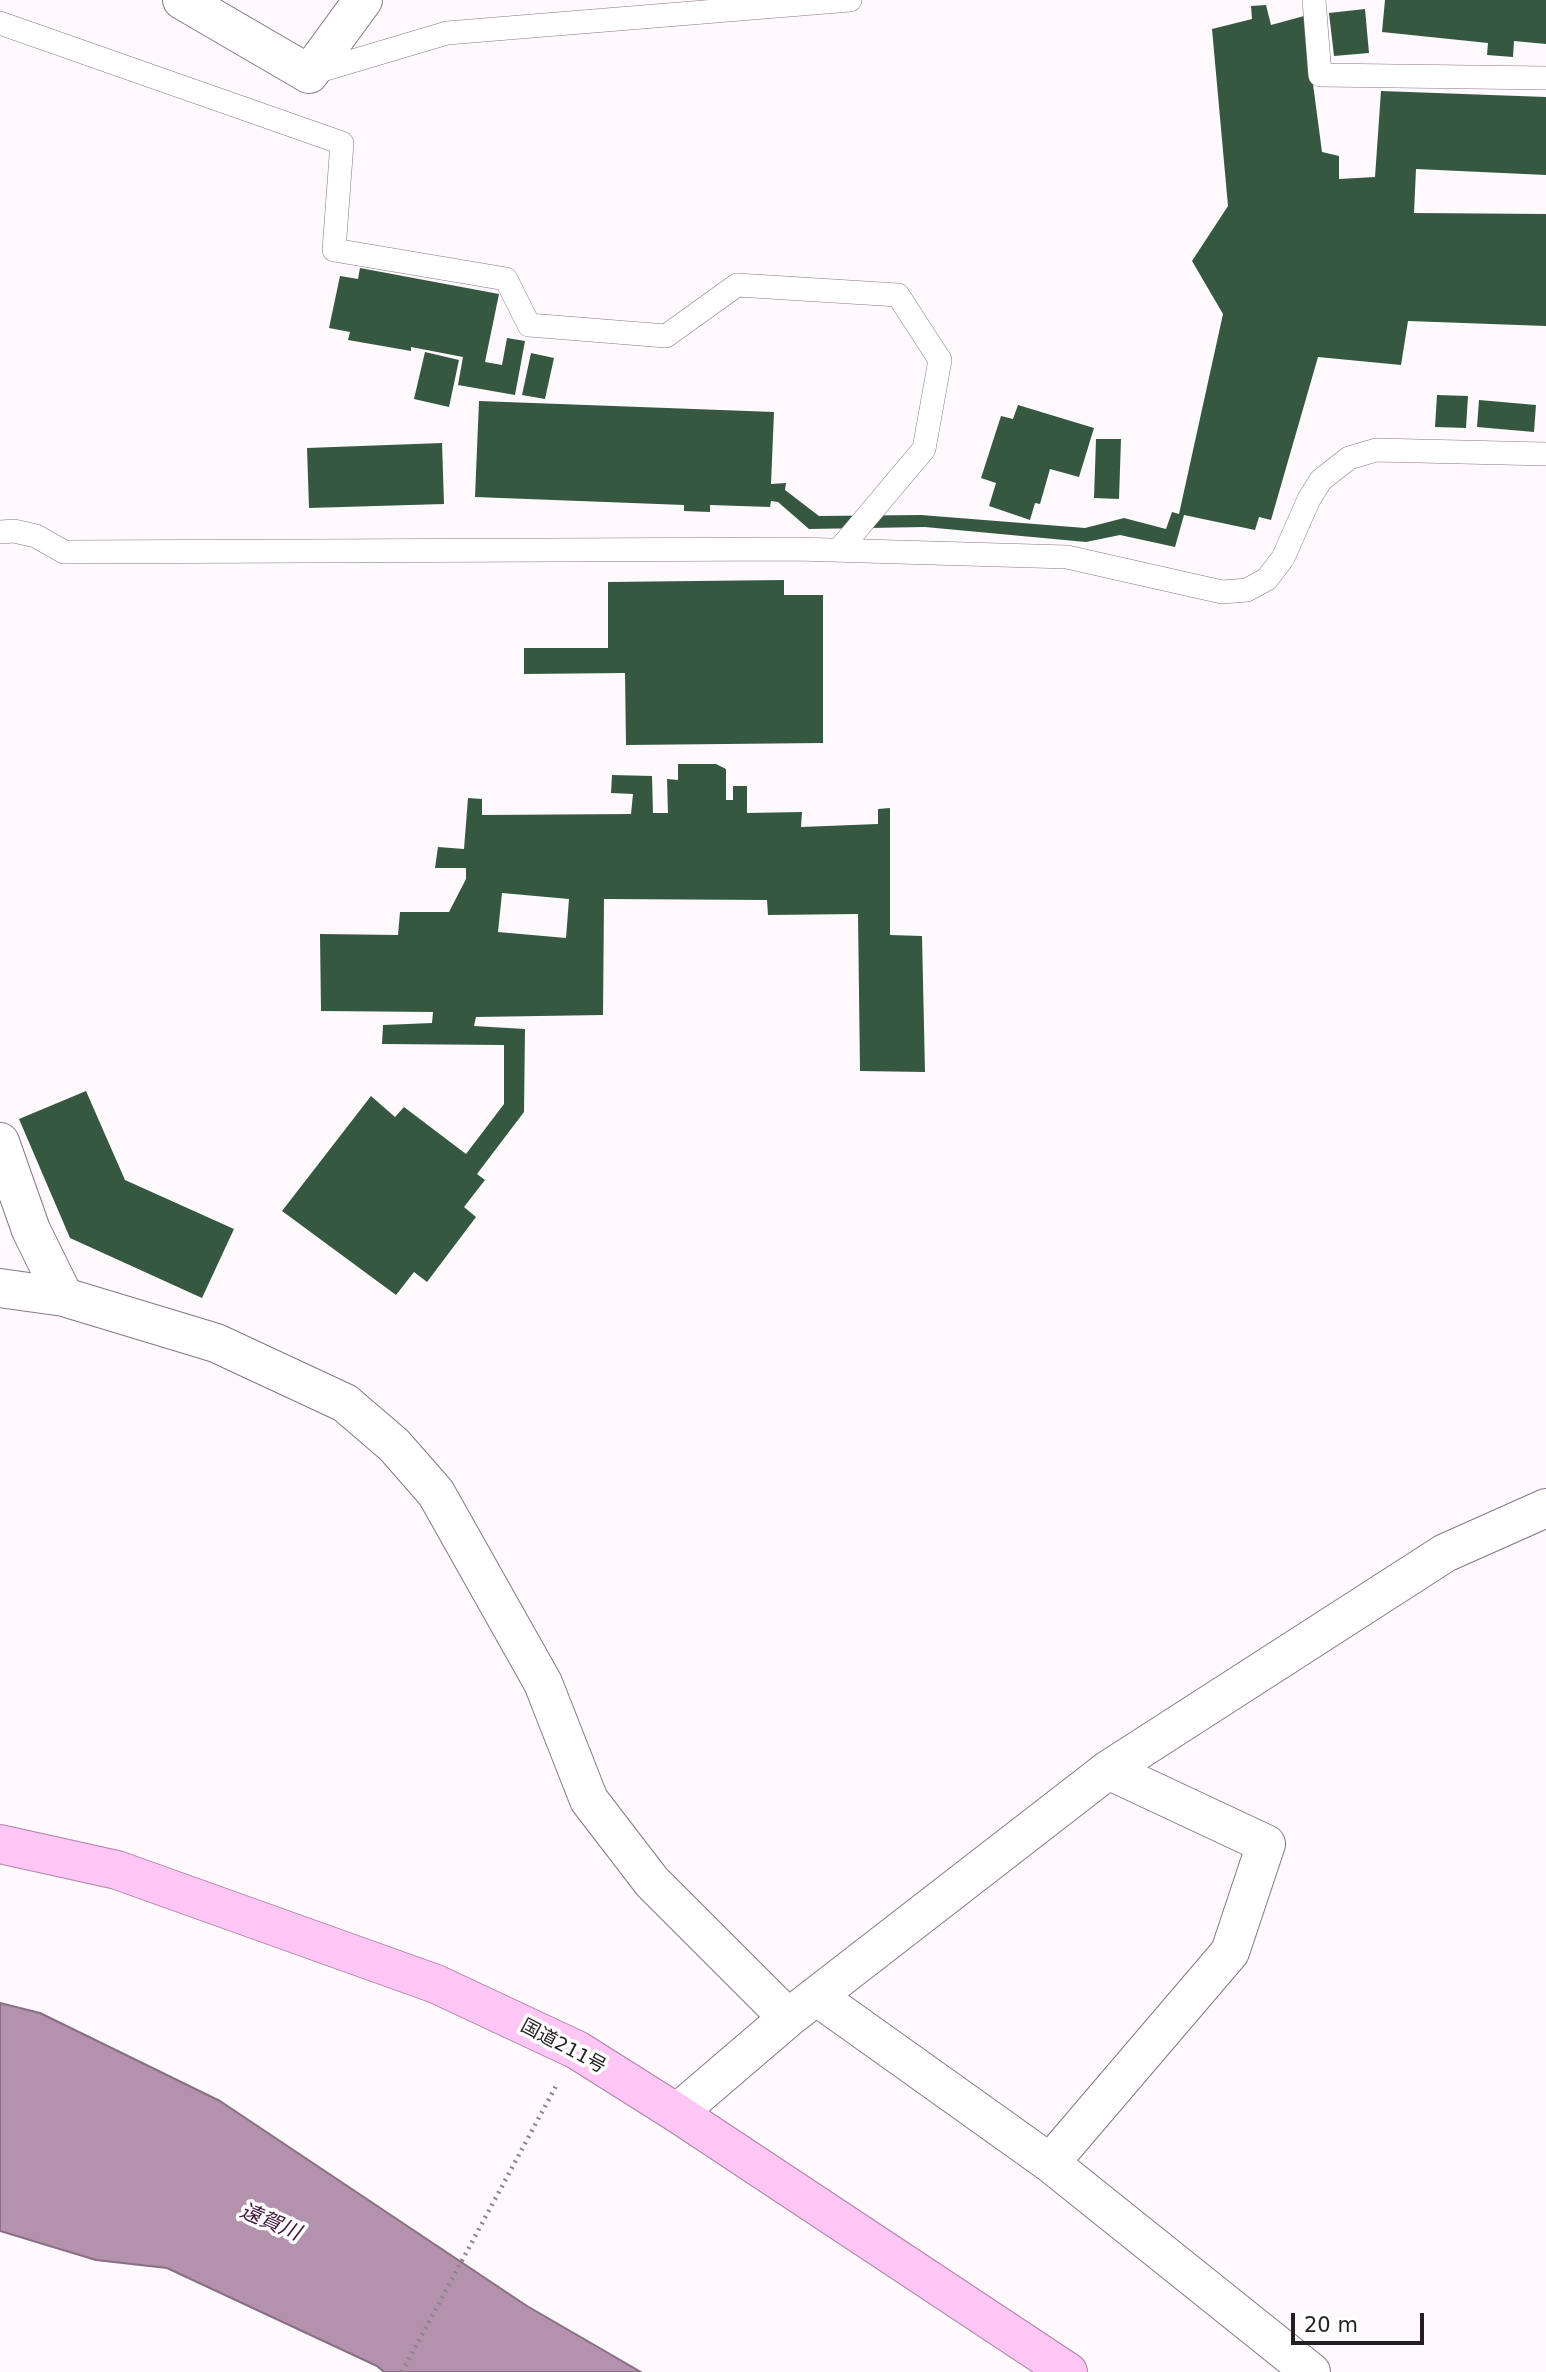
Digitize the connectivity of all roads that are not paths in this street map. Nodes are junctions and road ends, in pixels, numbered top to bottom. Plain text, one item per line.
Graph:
1 (182, 0) edge
2 (363, 0) edge
3 (850, 0) edge
4 (1314, 0) edge
5 (0, 23) edge
6 (309, 74) junction
7 (1546, 78) edge
8 (1546, 454) edge
9 (0, 532) edge
10 (839, 550) junction
11 (0, 1143) edge
12 (0, 1288) edge
13 (64, 1297) junction
14 (1546, 1508) edge
15 (1108, 1770) junction
16 (0, 1844) edge
17 (802, 2007) junction
18 (677, 2113) junction
19 (1050, 2163) junction
20 (1068, 2372) edge
21 (1311, 2372) edge

1 - 6 street
2 - 6 street
3 - 6 lane
4 - 7 lane
5 - 10 lane
8 - 10 lane
9 - 10 lane
11 - 13 street
12 - 13 street
13 - 17 street
14 - 15 street
15 - 17 street
15 - 19 street
16 - 18 highway, 国道211号
17 - 18 street
17 - 19 street
18 - 20 highway, 国道211号
19 - 21 street

